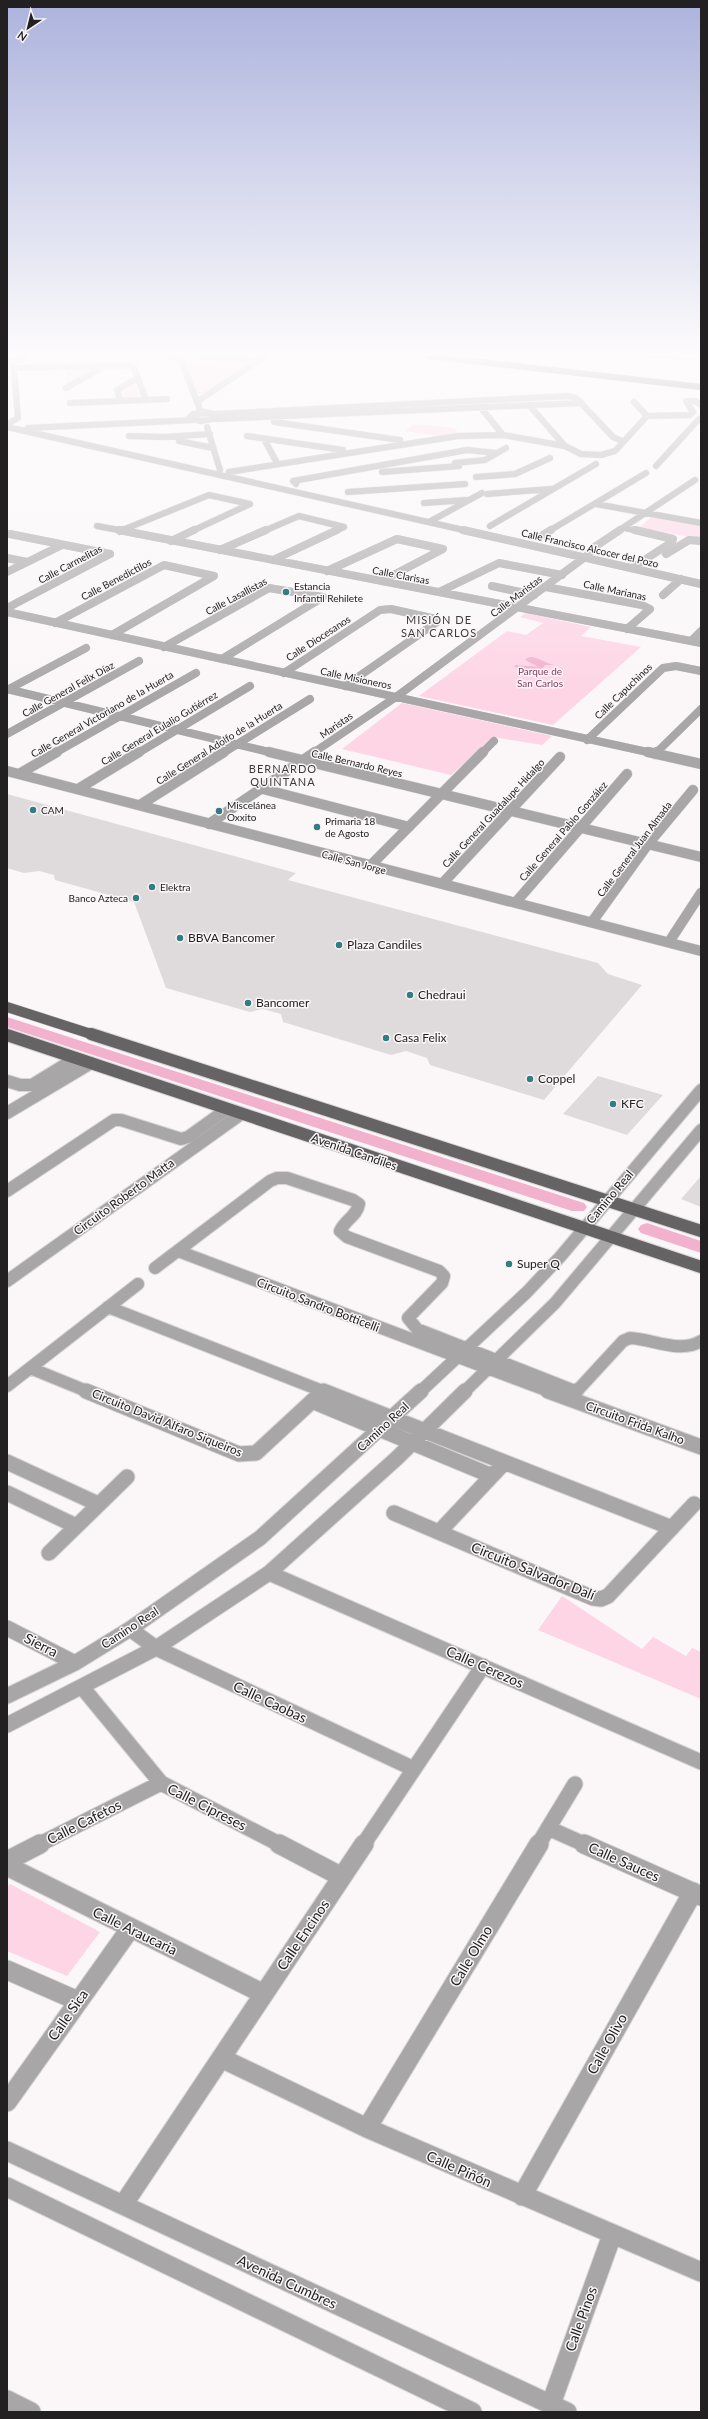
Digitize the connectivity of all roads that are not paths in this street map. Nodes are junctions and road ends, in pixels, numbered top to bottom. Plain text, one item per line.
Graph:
1 (196, 469) edge
2 (215, 469) edge
3 (246, 469) edge
4 (361, 469) edge
5 (462, 469) edge
6 (469, 469) edge
7 (526, 469) edge
8 (588, 469) edge
9 (220, 470) joint
10 (465, 471) junction
11 (229, 472) junction
12 (646, 473) dead end
13 (324, 475) junction
14 (695, 480) dead end
15 (296, 484) dead end
16 (465, 484) junction
17 (555, 488) junction
18 (348, 492) dead end
19 (482, 492) junction
20 (469, 500) junction
21 (424, 503) dead end
22 (530, 503) junction
23 (596, 504) junction
24 (646, 513) junction
25 (436, 518) junction
26 (429, 522) junction
27 (701, 523) edge
28 (97, 526) dead end
29 (490, 526) dead end
30 (625, 528) junction
31 (120, 531) junction
32 (10, 534) dead end
33 (543, 535) dead end
34 (171, 541) junction
35 (701, 541) edge
36 (62, 545) junction
37 (220, 550) junction
38 (590, 553) junction
39 (7, 558) edge
40 (273, 560) junction
41 (27, 562) junction
42 (643, 566) junction
43 (327, 571) junction
44 (7, 572) edge
45 (562, 575) junction
46 (701, 578) edge
47 (681, 579) junction
48 (382, 581) junction
49 (701, 584) edge
50 (492, 586) dead end
51 (546, 587) junction
52 (439, 592) junction
53 (534, 596) junction
54 (663, 596) dead end
55 (7, 608) edge
56 (518, 608) junction
57 (7, 612) edge
58 (55, 622) junction
59 (627, 629) junction
60 (701, 631) edge
61 (112, 635) junction
62 (691, 641) junction
63 (701, 643) edge
64 (164, 646) junction
65 (86, 648) dead end
66 (222, 659) junction
67 (139, 661) dead end
68 (701, 671) edge
69 (196, 673) dead end
70 (284, 673) junction
71 (250, 686) dead end
72 (345, 686) junction
73 (7, 690) edge
74 (396, 697) junction
75 (310, 699) dead end
76 (64, 703) junction
77 (701, 709) edge
78 (119, 716) junction
79 (178, 731) junction
80 (7, 734) edge
81 (587, 740) junction
82 (494, 741) dead end
83 (236, 745) junction
84 (655, 754) junction
85 (560, 758) dead end
86 (303, 762) junction
87 (701, 764) edge
88 (7, 771) edge
89 (19, 774) junction
90 (626, 774) dead end
91 (78, 789) junction
92 (263, 789) junction
93 (693, 790) dead end
94 (443, 794) junction
95 (140, 805) junction
96 (510, 810) junction
97 (209, 824) junction
98 (409, 827) junction
99 (581, 828) junction
100 (648, 844) junction
101 (701, 857) edge
102 (370, 866) junction
103 (442, 884) junction
104 (701, 893) edge
105 (516, 902) junction
106 (592, 922) junction
107 (669, 942) junction
108 (701, 951) edge
109 (7, 1006) edge
110 (7, 1035) edge
111 (76, 1058) junction
112 (91, 1063) junction
113 (7, 1081) edge
114 (701, 1090) edge
115 (227, 1109) junction
116 (7, 1113) edge
117 (241, 1114) junction
118 (701, 1130) edge
119 (7, 1191) edge
120 (607, 1201) junction
121 (634, 1210) junction
122 (584, 1229) junction
123 (701, 1231) edge
124 (611, 1237) junction
125 (178, 1251) junction
126 (701, 1267) edge
127 (155, 1268) dead end
128 (7, 1281) edge
129 (138, 1284) dead end
130 (108, 1307) junction
131 (701, 1341) edge
132 (463, 1354) junction
133 (491, 1365) junction
134 (30, 1368) junction
135 (7, 1386) edge
136 (322, 1392) junction
137 (572, 1396) junction
138 (312, 1401) junction
139 (392, 1419) junction
140 (380, 1430) junction
141 (423, 1431) junction
142 (412, 1443) junction
143 (701, 1447) edge
144 (7, 1462) edge
145 (504, 1463) junction
146 (492, 1476) junction
147 (127, 1477) dead end
148 (7, 1492) edge
149 (98, 1504) junction
150 (694, 1504) dead end
151 (394, 1513) dead end
152 (76, 1526) junction
153 (672, 1528) junction
154 (439, 1532) junction
155 (49, 1553) dead end
156 (269, 1574) junction
157 (7, 1628) edge
158 (130, 1629) junction
159 (156, 1648) junction
160 (75, 1663) junction
161 (483, 1666) junction
162 (82, 1687) junction
163 (7, 1696) edge
164 (7, 1725) edge
165 (701, 1762) edge
166 (414, 1769) junction
167 (161, 1783) junction
168 (574, 1784) dead end
169 (548, 1828) junction
170 (7, 1861) edge
171 (7, 1866) edge
172 (342, 1877) junction
173 (697, 1894) edge
174 (130, 1929) junction
175 (7, 1970) edge
176 (264, 1994) junction
177 (78, 2001) junction
178 (221, 2058) junction
179 (7, 2102) edge
180 (367, 2128) junction
181 (7, 2151) edge
182 (7, 2187) edge
183 (522, 2196) junction
184 (122, 2205) junction
185 (612, 2235) junction
186 (701, 2272) edge
187 (7, 2400) edge
188 (559, 2408) edge
189 (31, 2412) edge
190 (472, 2412) edge

1 - 26 street, Calle Francisco Alcocer del Pozo
2 - 9 street, Calle Francisco Alcocer del Pozo
3 - 11 street
4 - 13 street
5 - 10 street
6 - 10 street
7 - 10 street
8 - 17 street
9 - 11 street, Calle Francisco Alcocer del Pozo
10 - 13 street
10 - 16 street
10 - 16 street
11 - 25 street, Calle Francisco Alcocer del Pozo
12 - 23 street
13 - 15 street
14 - 24 street, Calle Maristas
16 - 18 street
17 - 19 street
17 - 22 street
19 - 20 street
19 - 22 street
20 - 21 street
20 - 25 street
22 - 29 street
23 - 24 street
23 - 33 street
24 - 27 street
24 - 30 street, Calle Maristas
25 - 26 street
25 - 38 street, Calle Francisco Alcocer del Pozo
26 - 38 street, Calle Francisco Alcocer del Pozo
28 - 31 street, Calle Clarisas
30 - 38 street, Calle Maristas
30 - 42 street
31 - 34 street, Calle Clarisas
31 - 34 street
32 - 36 street
34 - 37 street, Calle Clarisas
35 - 42 street
36 - 41 street, Calle Carmelitas
36 - 55 street, Calle Carmelitas
37 - 40 street, Calle Clarisas
37 - 40 street
38 - 42 street, Calle Francisco Alcocer del Pozo
38 - 42 street, Calle Francisco Alcocer del Pozo
38 - 45 street, Calle Maristas
39 - 41 street
40 - 43 street, Calle Clarisas
41 - 44 street, Calle Carmelitas
42 - 46 street, Calle Francisco Alcocer del Pozo
42 - 47 street, Calle Francisco Alcocer del Pozo
43 - 48 street, Calle Clarisas
43 - 48 street
45 - 51 street, Calle Maristas
45 - 52 street
47 - 49 street, Calle Francisco Alcocer del Pozo
47 - 54 street
48 - 52 street, Calle Clarisas
50 - 53 street
51 - 53 street, Calle Maristas
51 - 59 street, Calle Marianas
52 - 56 street, Calle Clarisas
53 - 56 street, Calle Maristas
56 - 59 street, Calle Clarisas
56 - 74 street, Calle Maristas
57 - 58 street, Calle Misioneros
58 - 61 street, Calle Misioneros
58 - 61 street, Calle Benedictilos
59 - 62 street, Calle Clarisas
60 - 62 street
61 - 64 street, Calle Misioneros
62 - 63 street, Calle Clarisas
64 - 66 street, Calle Misioneros
64 - 66 street, Calle Lasallistas
65 - 73 street
66 - 70 street, Calle Misioneros
67 - 76 street, Calle General Felix Díaz
68 - 81 street, Calle Capuchinos
69 - 78 street, Calle General Victoriano de la Huerta
70 - 72 street, Calle Misioneros
70 - 72 street, Calle Diocesanos
71 - 79 street, Calle General Eulalio Gutiérrez
72 - 74 street, Calle Misioneros
73 - 76 street, Calle Bernardo Reyes
74 - 81 street, Calle Misioneros
74 - 86 street, Maristas
75 - 83 street, Calle General Adolfo de la Huerta
76 - 78 street, Calle Bernardo Reyes
76 - 80 street, Calle General Felix Díaz
77 - 84 street
78 - 79 street, Calle Bernardo Reyes
78 - 89 street, Calle General Victoriano de la Huerta
79 - 83 street, Calle Bernardo Reyes
79 - 91 street, Calle General Eulalio Gutiérrez
81 - 84 street, Calle Misioneros
82 - 94 street
83 - 86 street, Calle Bernardo Reyes
83 - 95 street, Calle General Adolfo de la Huerta
84 - 87 street, Calle Misioneros
85 - 96 street, Calle General Guadalupe Hidalgo
86 - 92 street, Maristas
86 - 94 street, Calle Bernardo Reyes
88 - 89 street, Calle San Jorge
89 - 91 street, Calle San Jorge
90 - 99 street, Calle General Pablo González
91 - 95 street, Calle San Jorge
92 - 97 street, Maristas
92 - 98 street
93 - 100 street, Calle General Juan Almada
94 - 96 street, Calle Bernardo Reyes
94 - 98 street
95 - 97 street, Calle San Jorge
96 - 99 street, Calle Bernardo Reyes
96 - 103 street, Calle General Guadalupe Hidalgo
97 - 102 street, Calle San Jorge
98 - 102 street
99 - 100 street, Calle Bernardo Reyes
99 - 105 street, Calle General Pablo González
100 - 101 street, Calle Bernardo Reyes
100 - 106 street, Calle General Juan Almada
102 - 103 street, Calle San Jorge
103 - 105 street, Calle San Jorge
104 - 107 street
105 - 106 street, Calle San Jorge
106 - 107 street, Calle San Jorge
107 - 108 street, Calle San Jorge
109 - 120 main road
110 - 111 main road, Avenida Candiles
111 - 112 main road, Avenida Candiles
111 - 113 street
112 - 115 main road, Avenida Candiles
112 - 116 street
114 - 120 street, Camino Real
115 - 117 main road, Avenida Candiles
115 - 119 street
117 - 122 main road, Avenida Candiles
117 - 128 street, Circuito Roberto Matta
118 - 121 street
120 - 121 main road
120 - 122 street, Camino Real
121 - 123 main road
121 - 124 street
122 - 124 main road, Avenida Candiles
122 - 132 street, Camino Real
124 - 126 main road, Avenida Candiles
124 - 133 street
125 - 127 street
125 - 132 street, Circuito Sandro Botticelli
125 - 132 street
129 - 130 street
130 - 134 street
130 - 136 street
131 - 137 street, Circuito Frida Kalho
132 - 133 street, Circuito Frida Kalho
132 - 139 street, Camino Real
133 - 137 street, Circuito Frida Kalho
133 - 141 street
134 - 135 street
134 - 138 street, Circuito David Alfaro Siqueiros
136 - 138 street, Circuito David Alfaro Siqueiros
136 - 139 street
137 - 143 street, Circuito Frida Kalho
138 - 140 street
139 - 140 street, Camino Real
139 - 141 street
140 - 142 street
140 - 158 street, Camino Real
141 - 142 street
141 - 145 street
142 - 146 street
142 - 156 street
144 - 149 street
145 - 146 street
145 - 153 street
146 - 154 street
147 - 149 street
148 - 152 street
149 - 152 street
150 - 153 street, Circuito Salvador Dalí
151 - 154 street, Circuito Salvador Dalí
152 - 155 street
153 - 154 street, Circuito Salvador Dalí
156 - 159 street
156 - 161 street, Calle Cerezos
157 - 160 street, Sierra
158 - 159 street, Calle Caobas
158 - 160 street, Camino Real
159 - 162 street
159 - 166 street, Calle Caobas
160 - 163 street, Camino Real
161 - 165 street, Calle Cerezos
161 - 166 street, Calle Encinos
162 - 164 street
162 - 167 street, Calle Cipreses
166 - 172 street, Calle Encinos
167 - 170 street, Calle Cafetos
167 - 172 street, Calle Cipreses
168 - 169 street, Calle Olmo
169 - 173 street, Calle Sauces
169 - 180 street, Calle Olmo
171 - 174 street, Calle Araucaria
172 - 176 street, Calle Encinos
173 - 183 street, Calle Olivo
174 - 176 street, Calle Araucaria
174 - 177 street, Calle Sica
175 - 177 street
176 - 178 street, Calle Encinos
177 - 179 street, Calle Sica
178 - 180 street, Calle Piñón
178 - 184 street, Calle Encinos
180 - 183 street, Calle Piñón
181 - 184 street, Avenida Cumbres
182 - 190 street
183 - 185 street, Calle Piñón
184 - 188 street, Avenida Cumbres
185 - 186 street, Calle Piñón
185 - 188 street, Calle Pinos
187 - 189 street

